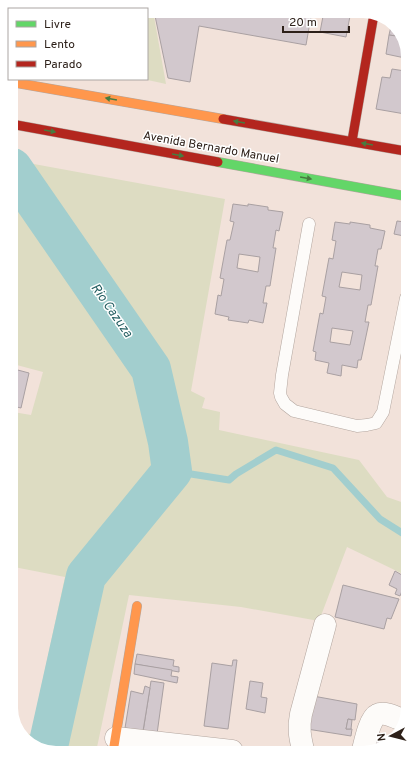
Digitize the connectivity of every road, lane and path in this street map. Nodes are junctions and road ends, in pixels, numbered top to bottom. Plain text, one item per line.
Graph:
1 (373, 20) edge
2 (18, 83) edge
3 (18, 125) edge
4 (352, 141) junction
5 (401, 150) edge
6 (401, 195) edge
7 (309, 224) dead end
8 (401, 323) edge
9 (137, 606) dead end
10 (325, 625) dead end
11 (400, 719) edge
12 (115, 745) edge
13 (134, 746) edge
14 (302, 746) edge
15 (364, 746) edge

1 - 4 main road
4 -> 2 main road
3 -> 6 main road, Avenida Bernardo Manuel
5 -> 4 main road
7 - 8 lane
9 - 12 main road
10 - 14 street
11 - 15 street
12 - 13 street

